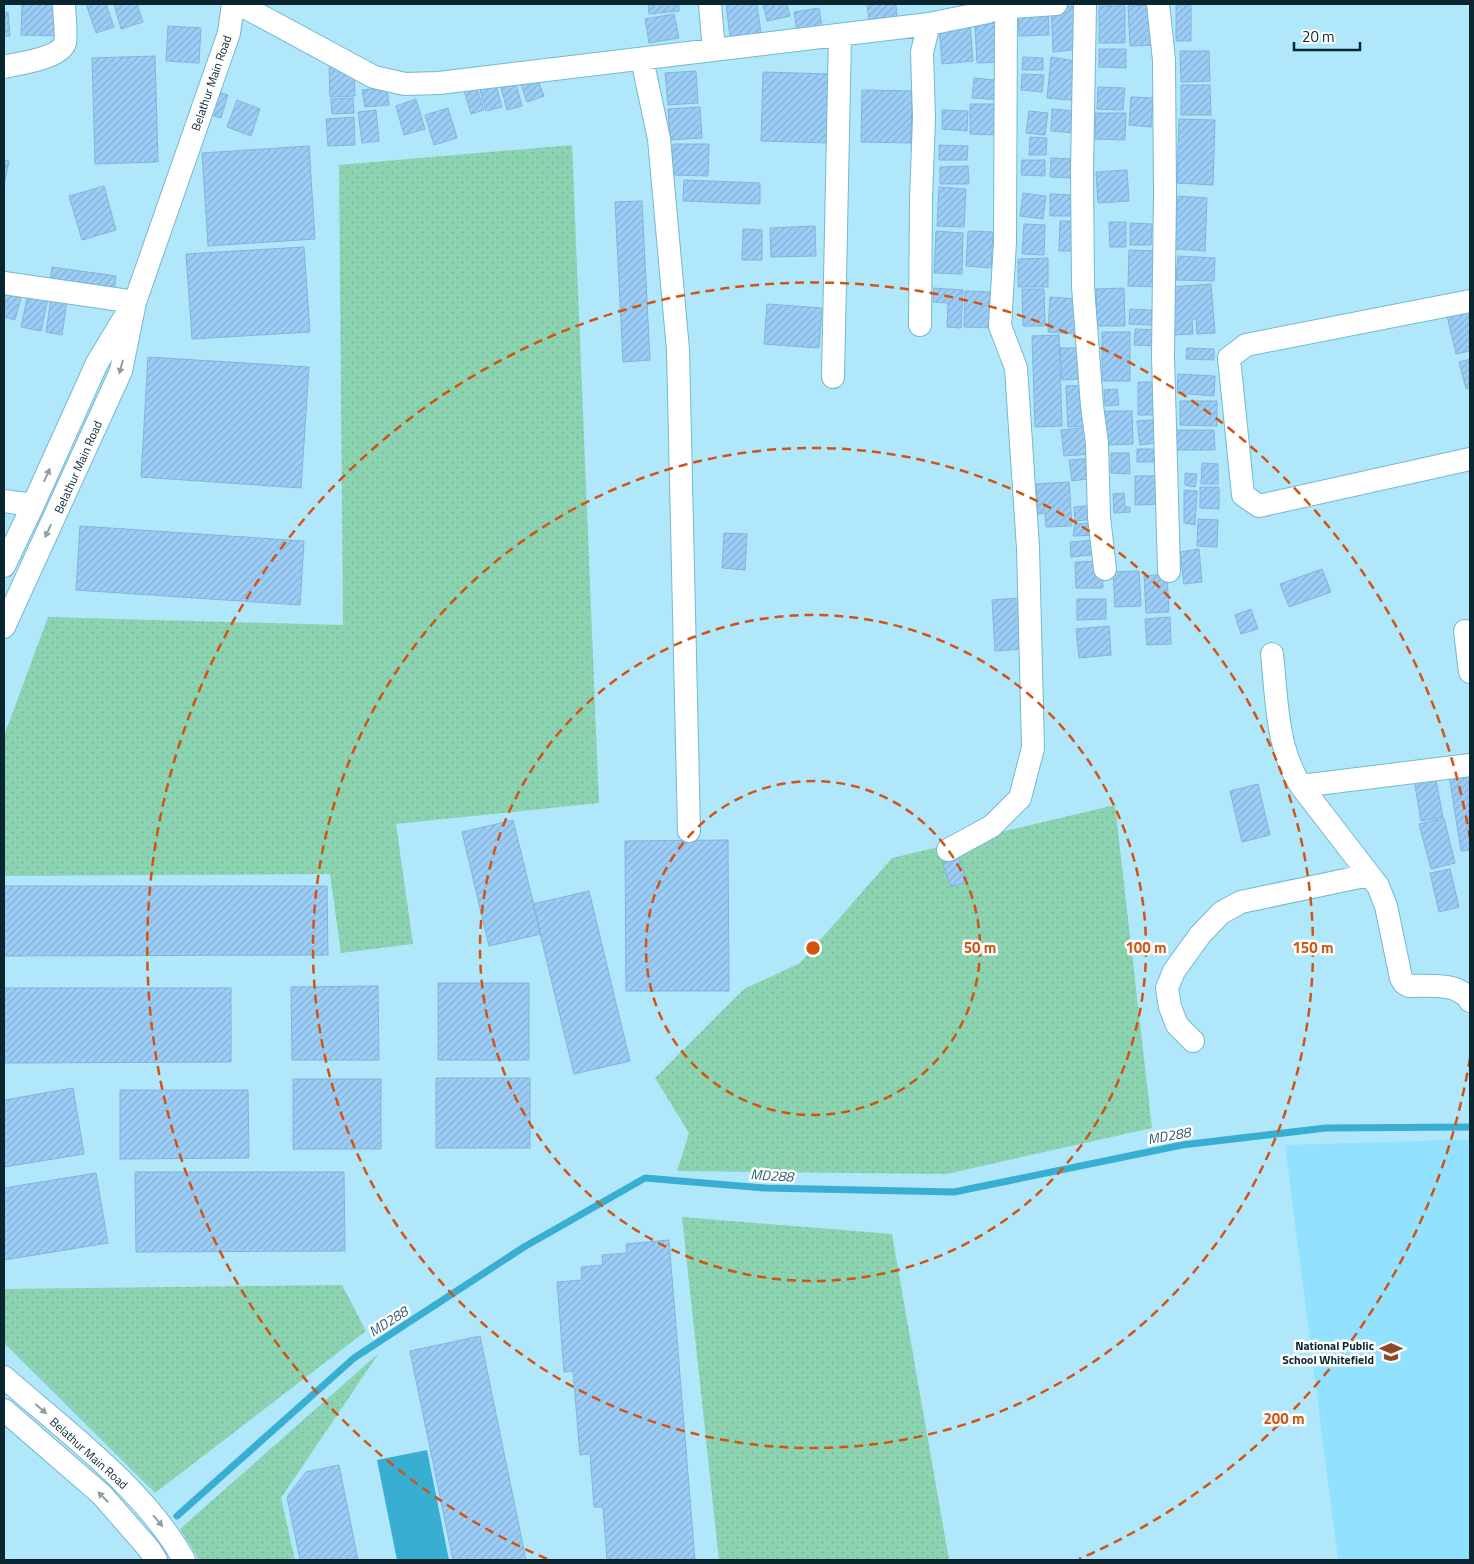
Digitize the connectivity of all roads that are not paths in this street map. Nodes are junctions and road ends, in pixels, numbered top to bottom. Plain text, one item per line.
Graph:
1 (64, 4) edge
2 (233, 4) edge
3 (238, 4) edge
4 (710, 4) edge
5 (1056, 4) edge
6 (1085, 4) edge
7 (1158, 4) edge
8 (1001, 6) edge
9 (929, 24) junction
10 (840, 35) junction
11 (714, 50) junction
12 (642, 59) junction
13 (4, 67) edge
14 (4, 283) edge
15 (135, 302) junction
16 (1470, 302) edge
17 (920, 325) dead end
18 (833, 377) dead end
19 (1470, 459) edge
20 (4, 501) edge
21 (33, 505) junction
22 (4, 566) edge
23 (1106, 569) dead end
24 (1169, 571) dead end
25 (4, 627) edge
26 (1465, 631) dead end
27 (1272, 654) dead end
28 (1470, 672) edge
29 (1470, 765) edge
30 (1301, 786) junction
31 (689, 831) dead end
32 (948, 850) dead end
33 (1370, 875) junction
34 (1470, 1001) edge
35 (1193, 1041) dead end
36 (4, 1377) edge
37 (4, 1410) edge
38 (147, 1548) edge
39 (184, 1560) edge

1 - 13 street
2 - 15 street, Belathur Main Road
3 - 12 street
4 - 11 street
5 - 8 street
6 - 23 street
7 - 24 street
8 - 9 street
8 - 32 street
9 - 10 street
9 - 17 street
10 - 11 street
10 - 18 street
11 - 12 street
12 - 31 street
14 - 15 street
21 -> 15 street, Belathur Main Road
15 -> 25 street, Belathur Main Road
16 - 19 street
20 - 21 street
21 - 22 street, Belathur Main Road
26 - 28 street
27 - 30 street
29 - 30 street
30 - 33 street
33 - 34 street
33 - 35 street
36 -> 39 street, Belathur Main Road
38 -> 37 street, Belathur Main Road

